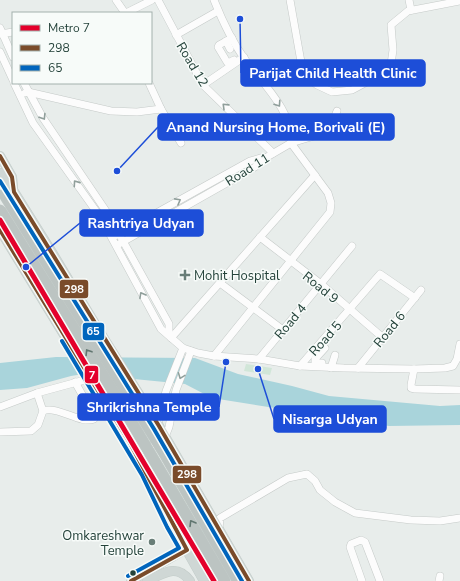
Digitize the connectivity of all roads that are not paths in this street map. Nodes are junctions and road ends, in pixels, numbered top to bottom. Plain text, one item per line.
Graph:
1 (116, 0) edge
2 (152, 0) edge
3 (158, 0) edge
4 (214, 0) edge
5 (290, 0) edge
6 (409, 0) edge
7 (460, 1) edge
8 (218, 10) junction
9 (411, 10) junction
10 (125, 12) edge
11 (128, 12) edge
12 (1, 32) edge
13 (12, 32) edge
14 (176, 35) junction
15 (229, 40) junction
16 (230, 49) dead end
17 (0, 52) edge
18 (12, 55) edge
19 (244, 57) junction
20 (234, 60) dead end
21 (12, 78) edge
22 (14, 84) edge
23 (24, 84) edge
24 (149, 84) edge
25 (203, 84) junction
26 (28, 92) junction
27 (20, 95) junction
28 (160, 109) junction
29 (337, 111) dead end
30 (181, 143) dead end
31 (291, 143) junction
32 (274, 153) junction
33 (0, 156) edge
34 (267, 157) junction
35 (0, 173) edge
36 (315, 175) junction
37 (9, 193) junction
38 (0, 210) edge
39 (0, 230) edge
40 (119, 234) junction
41 (260, 237) junction
42 (111, 238) junction
43 (123, 242) junction
44 (116, 246) junction
45 (352, 246) dead end
46 (290, 262) junction
47 (220, 283) junction
48 (321, 284) junction
49 (421, 290) dead end
50 (415, 298) junction
51 (253, 308) junction
52 (349, 310) junction
53 (283, 330) junction
54 (170, 337) junction
55 (382, 337) junction
56 (460, 344) edge
57 (183, 348) junction
58 (319, 351) junction
59 (191, 352) junction
60 (335, 355) dead end
61 (214, 356) junction
62 (259, 359) junction
63 (331, 365) junction
64 (300, 366) junction
65 (358, 368) junction
66 (414, 370) junction
67 (92, 379) junction
68 (75, 382) junction
69 (460, 390) edge
70 (138, 392) junction
71 (37, 393) junction
72 (0, 407) edge
73 (43, 411) junction
74 (158, 424) junction
75 (0, 432) edge
76 (165, 437) junction
77 (130, 443) junction
78 (138, 456) junction
79 (460, 518) edge
80 (219, 529) junction
81 (187, 550) junction
82 (382, 580) edge
83 (132, 581) edge
84 (147, 581) edge
85 (190, 581) edge
86 (204, 581) edge
87 (225, 581) edge
88 (238, 581) edge
89 (249, 581) edge
90 (362, 581) edge

1 - 10 street
2 - 11 street
3 - 14 street, Road 12
4 - 8 street
5 - 9 street
6 - 9 street
7 - 9 street
8 - 14 street
8 - 15 street
12 - 13 street
12 - 18 street
14 - 25 street, Road 12
15 - 16 street
15 - 19 street
15 - 20 street
17 - 21 street
19 - 25 street
19 -> 31 street
22 - 27 street
23 - 26 street
24 - 28 street
32 -> 25 street, Road 12
26 - 27 street
26 - 28 street
26 -> 40 street
42 -> 27 street
28 - 30 street
29 - 31 street, Road 11
31 - 32 street, Road 11
31 - 36 street
32 - 34 street, Road 11
33 - 37 main road
40 -> 34 street
34 - 43 street, Road 11
35 - 37 main road
36 - 41 street
36 - 46 street
37 - 70 main road
37 - 88 highway, bridge
87 -> 38 highway, bridge
39 - 67 main road
40 - 42 street
40 - 43 street
41 - 46 street, Road 9
41 - 47 street
42 - 44 street
43 - 44 street, Road 11
43 - 54 street
54 -> 44 street
45 - 48 street, Road 4
46 - 48 street, Road 9
46 - 51 street
47 - 51 street
47 - 54 street
48 - 52 street, Road 9
48 - 53 street, Road 4
49 - 50 street, Road 6
50 - 52 street, Road 5
50 - 55 street, Road 6
51 - 53 street
51 - 61 street
52 - 55 street, Road 9
52 - 58 street, Road 5
53 - 62 street, Road 4
54 - 57 street
55 - 65 street, Road 6
56 - 66 street
57 - 59 street
57 - 74 street
58 - 63 street
58 - 64 street, Road 5
59 - 61 street
59 -> 76 street
60 - 63 street
61 - 62 street
62 - 64 street
63 - 64 street
63 - 65 street
65 - 66 street
66 - 69 street
67 - 68 street
67 - 70 main road
67 - 77 main road
68 - 71 street
68 - 73 street
70 - 74 main road
71 - 72 street
71 - 73 street
73 - 75 street
74 - 76 main road
74 - 77 street
76 - 78 street
76 - 80 main road
77 - 78 main road
78 - 81 main road
79 - 80 street
80 - 81 main road
80 - 89 main road
81 - 83 main road
81 - 86 main road
82 - 90 street
84 - 85 main road

